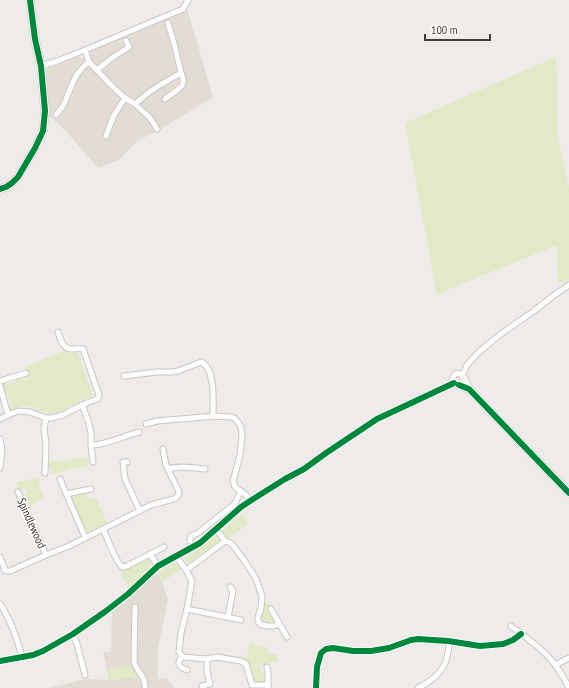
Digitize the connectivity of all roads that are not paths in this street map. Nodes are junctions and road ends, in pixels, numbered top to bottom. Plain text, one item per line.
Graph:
1 (30, 0) edge
2 (188, 0) edge
3 (168, 23) dead end
4 (126, 41) dead end
5 (85, 50) junction
6 (89, 62) junction
7 (41, 66) junction
8 (97, 70) junction
9 (181, 73) junction
10 (125, 98) junction
11 (165, 98) dead end
12 (135, 104) junction
13 (56, 115) dead end
14 (157, 129) dead end
15 (106, 136) dead end
16 (0, 189) edge
17 (569, 285) edge
18 (58, 332) dead end
19 (26, 373) dead end
20 (124, 376) dead end
21 (463, 376) junction
22 (0, 380) edge
23 (457, 384) junction
24 (0, 386) edge
25 (469, 389) junction
26 (82, 405) junction
27 (8, 415) junction
28 (213, 417) junction
29 (46, 418) junction
30 (0, 419) edge
31 (146, 424) dead end
32 (139, 432) dead end
33 (0, 439) edge
34 (91, 445) junction
35 (163, 449) dead end
36 (93, 462) dead end
37 (127, 462) dead end
38 (0, 468) edge
39 (168, 469) junction
40 (205, 469) dead end
41 (45, 473) dead end
42 (60, 479) dead end
43 (91, 489) dead end
44 (241, 491) junction
45 (18, 492) dead end
46 (569, 493) edge
47 (66, 494) junction
48 (250, 501) junction
49 (140, 511) junction
50 (103, 529) junction
51 (216, 529) junction
52 (85, 537) junction
53 (190, 541) dead end
54 (225, 541) junction
55 (164, 547) dead end
56 (150, 554) junction
57 (46, 555) junction
58 (176, 556) junction
59 (0, 557) edge
60 (158, 566) junction
61 (189, 568) dead end
62 (230, 587) dead end
63 (0, 604) edge
64 (135, 607) dead end
65 (187, 609) junction
66 (271, 609) dead end
67 (228, 617) junction
68 (241, 620) dead end
69 (280, 624) junction
70 (511, 626) dead end
71 (73, 634) junction
72 (521, 634) junction
73 (287, 637) dead end
74 (450, 641) junction
75 (182, 656) junction
76 (22, 657) junction
77 (569, 658) edge
78 (207, 659) junction
79 (0, 661) edge
80 (555, 665) junction
81 (267, 667) dead end
82 (187, 670) dead end
83 (85, 675) dead end
84 (202, 686) dead end
85 (268, 686) edge
86 (145, 688) edge
87 (316, 688) edge
88 (418, 688) edge
89 (569, 688) edge

1 - 7 street
2 - 5 street
3 - 9 street
4 - 8 street
5 - 6 street
5 - 7 street
6 - 8 street
6 - 13 street
7 - 16 street
8 - 10 street
9 - 11 street
9 - 12 street
10 - 12 street
10 - 15 street
12 - 14 street
17 - 21 street
18 - 26 street
19 - 22 street
20 - 28 street
21 - 23 street
21 - 23 street
21 - 25 street
23 - 25 street
23 - 48 street
24 - 27 street
25 - 46 street
26 - 29 street
26 - 34 street
27 - 29 street
27 - 30 street
28 - 31 street
28 - 44 street
29 - 41 street
32 - 34 street
33 - 38 street
34 - 36 street
35 - 39 street, Spindlewood
37 - 49 street
39 - 40 street
39 - 49 street, Spindlewood
42 - 47 street
43 - 47 street
44 - 48 street
44 - 53 street
45 - 57 street, Spindlewood
47 - 52 street
48 - 51 street
49 - 50 street, Spindlewood
50 - 52 street, Spindlewood
50 - 56 street
51 - 54 street
51 - 58 street
52 - 57 street, Spindlewood
54 - 61 street
54 - 69 street
55 - 56 street
56 - 60 street
57 - 59 street, Spindlewood
58 - 60 street
58 - 65 street
60 - 71 street
62 - 67 street
63 - 76 street
64 - 86 street
65 - 67 street
65 - 75 street
66 - 69 street
67 - 68 street
69 - 73 street
70 - 72 street
71 - 76 street
71 - 83 street
72 - 74 street
72 - 80 street
74 - 87 street
74 - 88 street
75 - 78 street
75 - 82 street
76 - 79 street
77 - 80 street
78 - 84 street
78 - 85 street
80 - 89 street
81 - 85 street

